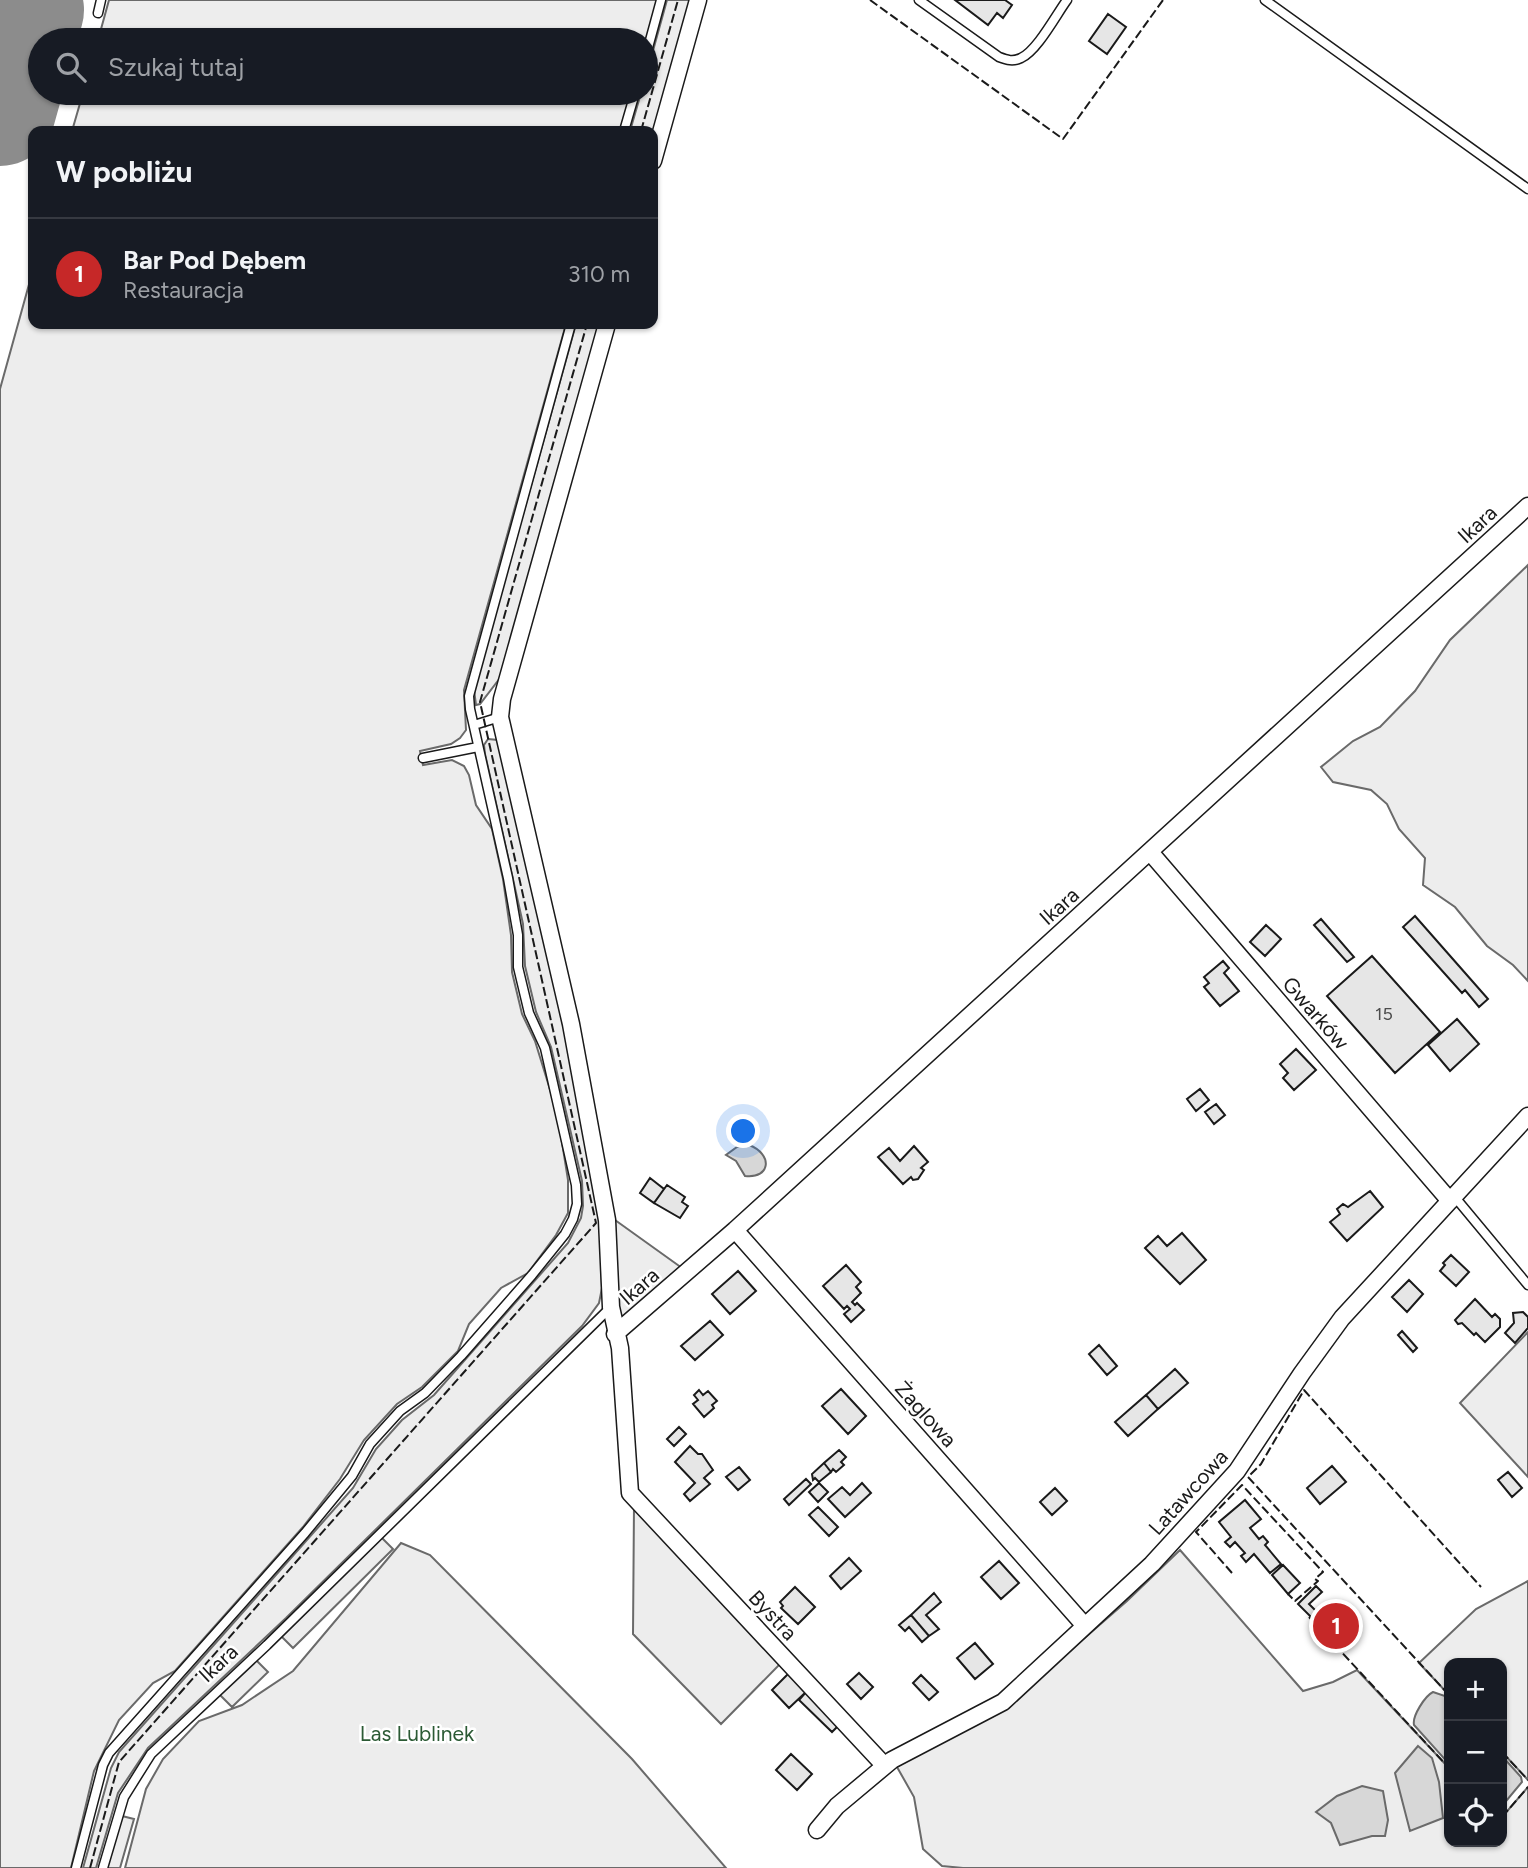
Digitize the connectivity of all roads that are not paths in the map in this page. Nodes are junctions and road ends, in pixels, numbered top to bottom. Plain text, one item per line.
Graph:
1 (101, 0) edge
2 (661, 0) edge
3 (698, 0) edge
4 (919, 0) edge
5 (1067, 0) edge
6 (1265, 0) edge
7 (98, 13) dead end
8 (653, 28) edge
9 (632, 105) edge
10 (625, 126) edge
11 (658, 144) edge
12 (1528, 189) edge
13 (570, 329) edge
14 (606, 329) edge
15 (1528, 506) edge
16 (500, 717) junction
17 (474, 725) junction
18 (478, 747) junction
19 (423, 758) dead end
20 (1150, 852) junction
21 (1528, 1116) edge
22 (1452, 1198) junction
23 (734, 1230) junction
24 (1528, 1285) edge
25 (611, 1307) junction
26 (615, 1334) junction
27 (1085, 1626) junction
28 (884, 1765) junction
29 (817, 1830) dead end
30 (76, 1868) edge
31 (103, 1868) edge

1 - 7 lane
2 - 8 lane
3 - 11 street
4 - 5 lane
6 - 12 lane
9 - 10 lane
13 - 17 lane
14 - 16 street
15 - 20 street, Ikara
16 - 17 lane
16 - 25 street
17 - 18 lane
18 - 19 lane
18 - 30 lane
20 - 22 street, Gwarków
20 - 23 street, Ikara
21 - 22 street, Latawcowa
22 - 24 lane
22 - 27 street, Latawcowa
23 - 26 street, Ikara
23 - 27 street, Żaglowa
25 - 26 street
25 - 31 lane, Ikara
26 - 28 street, Bystra
27 - 28 street, Latawcowa
28 - 29 street, Latawcowa

